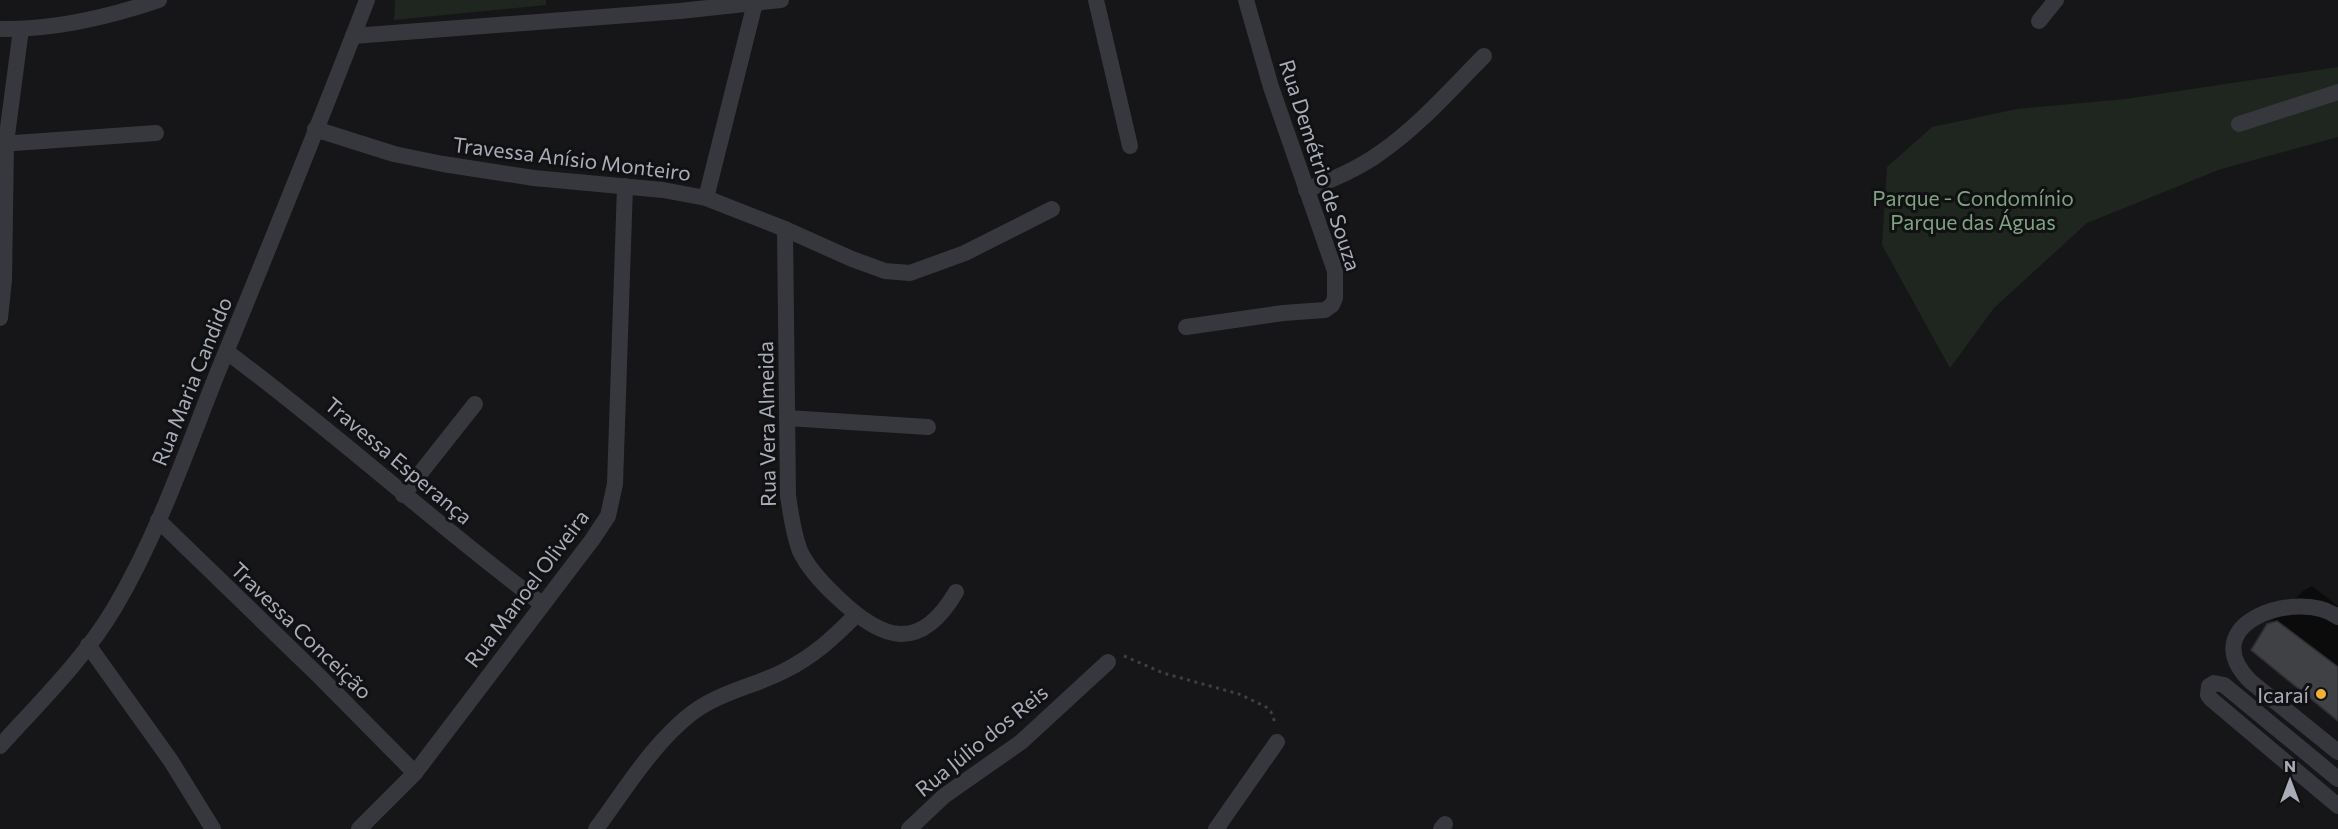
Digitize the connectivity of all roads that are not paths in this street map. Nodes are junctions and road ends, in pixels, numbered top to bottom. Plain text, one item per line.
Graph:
1 (159, 0) edge
2 (367, 0) edge
3 (781, 0) edge
4 (1096, 0) edge
5 (1246, 0) edge
6 (2056, 0) edge
7 (754, 3) junction
8 (2039, 21) dead end
9 (0, 29) edge
10 (21, 29) junction
11 (353, 36) junction
12 (1484, 56) dead end
13 (2338, 92) edge
14 (2239, 124) dead end
15 (315, 129) junction
16 (156, 133) dead end
17 (3, 144) edge
18 (1130, 146) dead end
19 (625, 186) junction
20 (1306, 190) junction
21 (706, 198) junction
22 (1052, 209) dead end
23 (785, 229) junction
24 (0, 318) edge
25 (1186, 327) dead end
26 (226, 352) junction
27 (475, 404) dead end
28 (787, 418) junction
29 (928, 427) dead end
30 (403, 495) junction
31 (158, 520) junction
32 (956, 592) dead end
33 (542, 604) junction
34 (856, 615) junction
35 (2338, 617) edge
36 (88, 645) junction
37 (1108, 662) road end
38 (1277, 742) road end
39 (0, 746) edge
40 (2338, 752) edge
41 (415, 773) junction
42 (2338, 779) edge
43 (2338, 806) edge
44 (213, 829) edge
45 (359, 829) edge
46 (596, 829) edge
47 (909, 829) edge
48 (1216, 829) edge

1 - 10 street
2 - 11 street, Rua Maria Candido
3 - 7 street
4 - 18 street
5 - 20 street, Rua Demétrio de Souza
6 - 8 street
7 - 11 street
7 - 21 street
9 - 10 street
10 - 17 street
11 - 15 street, Rua Maria Candido
12 - 20 street
13 - 14 street
15 - 19 street, Travessa Anísio Monteiro
15 - 26 street, Rua Maria Candido
16 - 17 street
17 - 24 street
19 - 21 street, Travessa Anísio Monteiro
19 - 33 street, Rua Manoel Oliveira
20 - 25 street, Rua Demétrio de Souza
21 - 23 street, Travessa Anísio Monteiro
22 - 23 street, Travessa Anísio Monteiro
23 - 28 street, Rua Vera Almeida
26 - 30 street, Travessa Esperança
26 - 31 street, Rua Maria Candido
27 - 30 street
28 - 29 street
28 - 34 street, Rua Vera Almeida
30 - 33 street, Travessa Esperança
31 - 36 street, Rua Maria Candido
31 - 41 street, Travessa Conceição
32 - 34 street, Rua Vera Almeida
33 - 41 street, Rua Manoel Oliveira
34 - 46 street
35 - 40 street
36 - 39 street, Rua Maria Candido
36 - 44 street
37 - 47 street, Rua Júlio dos Reis
38 - 48 street
41 - 45 street, Rua Manoel Oliveira
42 - 43 street

